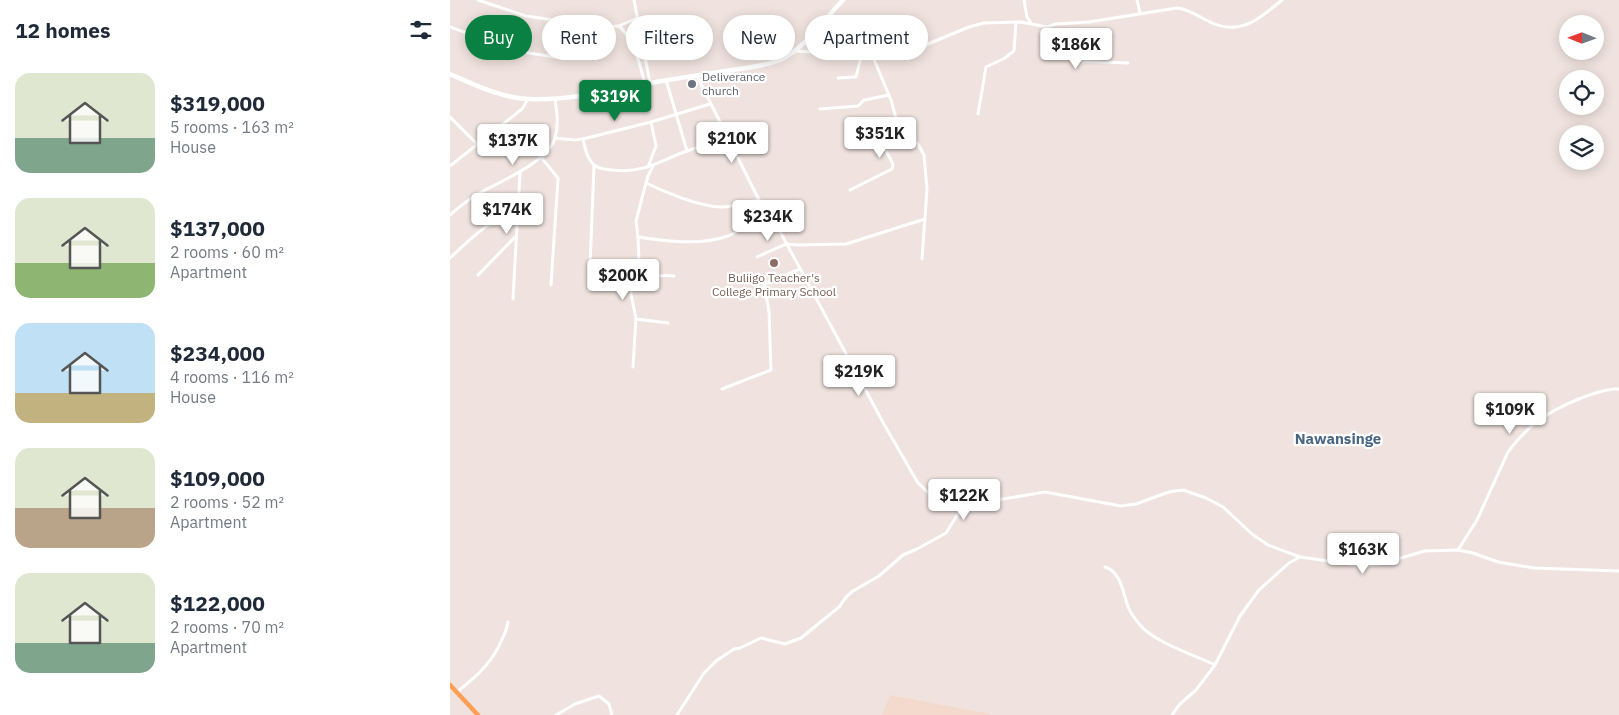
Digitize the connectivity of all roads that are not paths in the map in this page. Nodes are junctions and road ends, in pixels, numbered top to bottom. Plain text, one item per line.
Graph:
1 (478, 0) edge
2 (634, 0) edge
3 (843, 0) edge
4 (1024, 0) edge
5 (1137, 0) edge
6 (1282, 0) edge
7 (1140, 13) junction
8 (637, 15) edge
9 (1016, 22) junction
10 (626, 23) edge
11 (1031, 24) junction
12 (619, 26) junction
13 (1047, 26) junction
14 (450, 27) edge
15 (928, 44) edge
16 (795, 49) edge
17 (542, 55) edge
18 (644, 60) edge
19 (777, 60) edge
20 (860, 60) edge
21 (874, 60) edge
22 (1128, 63) dead end
23 (450, 74) edge
24 (696, 76) junction
25 (838, 78) dead end
26 (666, 80) junction
27 (648, 84) junction
28 (890, 95) junction
29 (528, 99) junction
30 (555, 99) junction
31 (710, 104) junction
32 (820, 109) dead end
33 (978, 114) dead end
34 (677, 115) junction
35 (450, 117) edge
36 (651, 122) junction
37 (899, 129) junction
38 (555, 138) junction
39 (728, 138) junction
40 (583, 139) junction
41 (477, 144) junction
42 (687, 151) junction
43 (540, 156) junction
44 (594, 165) junction
45 (450, 166) edge
46 (653, 166) junction
47 (648, 167) junction
48 (520, 172) junction
49 (646, 183) junction
50 (850, 190) dead end
51 (759, 200) junction
52 (516, 212) junction
53 (769, 214) junction
54 (450, 215) edge
55 (925, 219) junction
56 (516, 235) junction
57 (638, 237) junction
58 (786, 244) junction
59 (757, 257) dead end
60 (450, 258) edge
61 (922, 259) dead end
62 (800, 269) junction
63 (633, 274) junction
64 (478, 275) dead end
65 (674, 276) dead end
66 (551, 285) dead end
67 (589, 290) dead end
68 (513, 299) dead end
69 (636, 319) junction
70 (668, 323) dead end
71 (633, 367) dead end
72 (722, 389) dead end
73 (1619, 389) edge
74 (968, 505) junction
75 (1458, 550) junction
76 (1300, 557) junction
77 (1105, 567) dead end
78 (1619, 571) edge
79 (508, 622) dead end
80 (1215, 665) junction
81 (450, 685) edge
82 (457, 692) junction
83 (557, 714) edge
84 (478, 715) edge
85 (565, 715) edge
86 (612, 715) edge
87 (678, 715) edge
88 (1172, 715) edge

1 - 12 street
2 - 8 street
3 - 16 street
4 - 11 street
5 - 7 street
6 - 7 street
7 - 13 street
9 - 11 street
9 - 15 street
9 - 33 street
10 - 12 street
11 - 13 street
12 - 27 street
13 - 22 street
14 - 17 street
18 - 27 street
19 - 24 street
20 - 25 street
21 - 28 street
23 - 29 street
24 - 26 street
24 - 31 street
26 - 27 street
26 - 34 street
27 - 30 street
28 - 32 street
28 - 37 street
29 - 30 street
29 - 41 street
30 - 38 street
31 - 34 street
31 - 39 street
34 - 36 street
34 - 42 street
35 - 41 street
36 - 40 street
36 - 47 street
37 - 50 street
37 - 55 street
38 - 40 street
38 - 43 street
39 - 42 street
39 - 51 street
40 - 44 street
41 - 45 street
42 - 46 street
43 - 48 street
43 - 66 street
44 - 47 street
44 - 67 street
46 - 47 street
46 - 49 street
48 - 52 street
48 - 54 street
49 - 51 street
49 - 57 street
51 - 53 street
52 - 56 street
52 - 60 street
53 - 57 street
53 - 58 street
55 - 58 street
55 - 61 street
56 - 64 street
56 - 68 street
57 - 63 street
58 - 59 street
58 - 62 street
62 - 72 street
62 - 74 street
63 - 65 street
63 - 69 street
69 - 70 street
69 - 71 street
73 - 75 street
74 - 76 street
74 - 87 street
75 - 76 street
75 - 78 street
76 - 80 street
77 - 80 street
79 - 82 street
80 - 88 street
81 - 82 main road
82 - 84 main road
83 - 85 street
83 - 86 street

